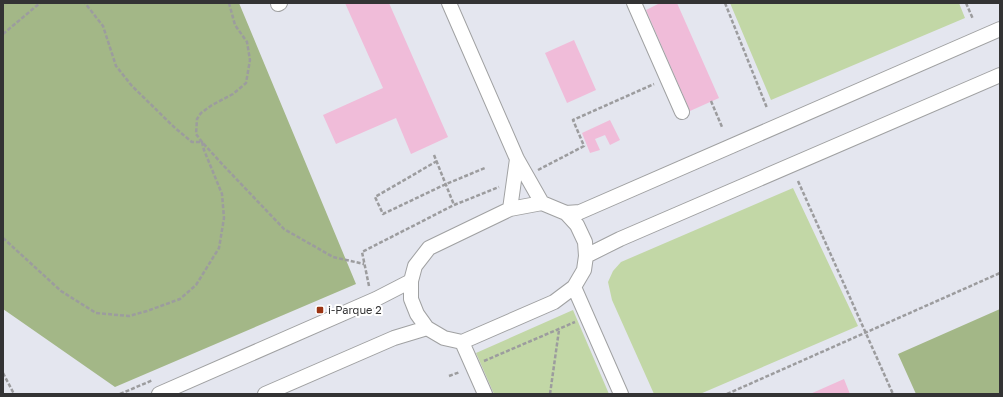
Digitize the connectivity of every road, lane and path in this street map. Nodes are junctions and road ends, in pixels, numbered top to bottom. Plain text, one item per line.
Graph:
1 (40, 3) edge
2 (86, 3) edge
3 (229, 3) edge
4 (449, 3) edge
5 (634, 3) edge
6 (725, 3) edge
7 (966, 3) edge
8 (973, 19) dead end
9 (1000, 29) edge
10 (3, 34) edge
11 (1000, 75) edge
12 (667, 78) junction
13 (711, 101) dead end
14 (767, 108) dead end
15 (682, 112) dead end
16 (722, 127) dead end
17 (202, 142) junction
18 (434, 156) dead end
19 (437, 161) junction
20 (485, 168) dead end
21 (520, 178) junction
22 (798, 181) dead end
23 (446, 184) junction
24 (542, 203) junction
25 (454, 205) junction
26 (510, 209) junction
27 (566, 213) junction
28 (3, 238) edge
29 (586, 256) junction
30 (364, 264) junction
31 (1000, 273) edge
32 (411, 281) junction
33 (369, 286) dead end
34 (574, 288) junction
35 (588, 316) junction
36 (427, 328) junction
37 (559, 329) junction
38 (866, 333) junction
39 (462, 342) junction
40 (473, 366) junction
41 (3, 372) edge
42 (449, 376) dead end
43 (156, 378) dead end
44 (14, 394) edge
45 (120, 394) edge
46 (159, 394) edge
47 (265, 394) edge
48 (485, 394) edge
49 (550, 394) edge
50 (621, 394) edge
51 (727, 394) edge
52 (893, 394) edge

1 - 10 path
2 - 17 path
3 - 17 path
4 - 21 street
5 - 12 street
6 - 14 path
7 - 8 path
9 - 27 street
11 - 29 street
12 - 15 street
12 - 21 path
13 - 16 path
17 - 28 path
17 - 30 path
18 - 19 path
19 - 23 path
19 - 23 path
20 - 23 path
21 - 24 street
21 - 25 path
21 - 26 street
22 - 38 path
23 - 25 path
24 - 26 street
24 - 27 street
25 - 30 path
26 - 32 street
27 - 29 street
29 - 34 street
30 - 33 path
31 - 38 path
32 - 36 street
32 - 46 street
34 - 35 street
34 - 39 street
35 - 37 path
35 - 50 street
36 - 39 street
36 - 47 street
37 - 40 path
37 - 49 path
38 - 51 path
38 - 52 path
39 - 40 street
40 - 42 path
40 - 48 street
41 - 44 path
43 - 45 path

